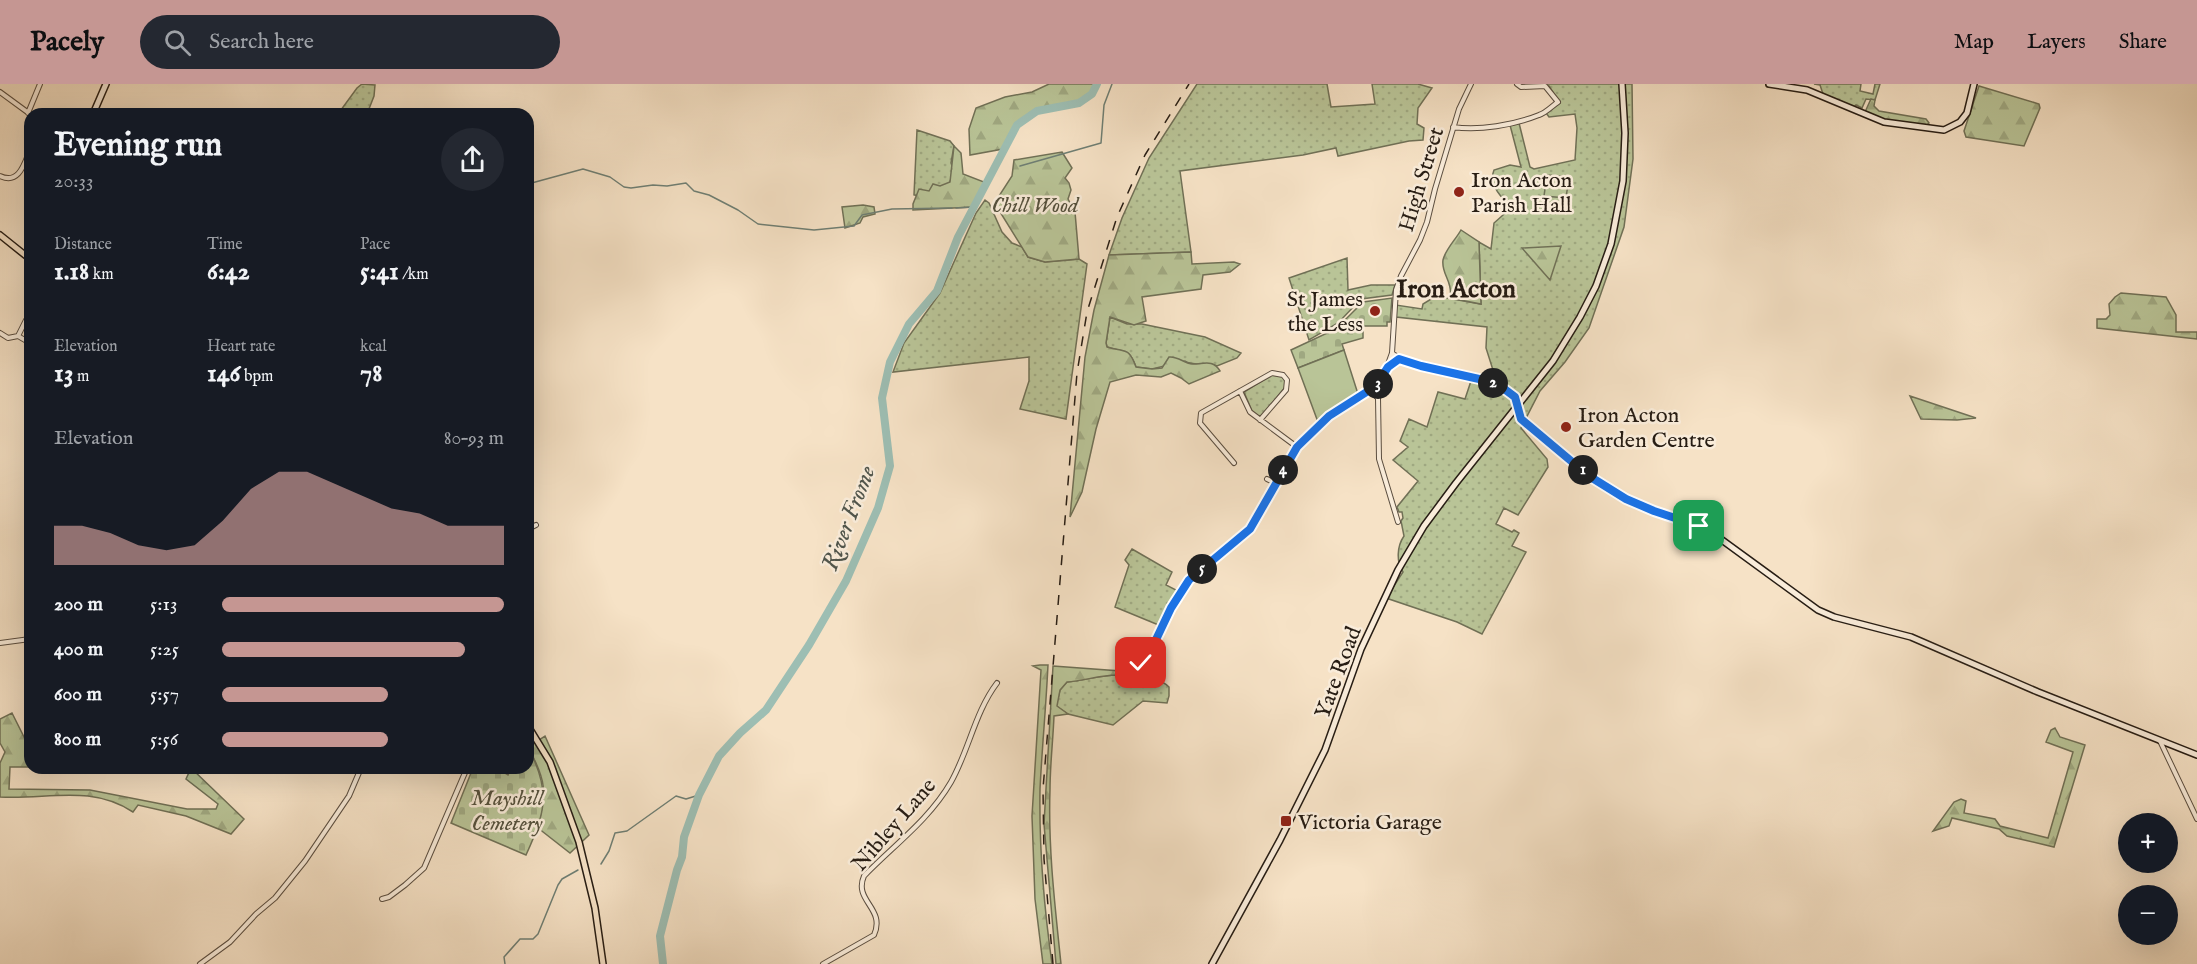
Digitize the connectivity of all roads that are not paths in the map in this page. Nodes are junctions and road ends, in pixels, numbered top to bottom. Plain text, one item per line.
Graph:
1 (40, 84) edge
2 (106, 84) edge
3 (1471, 84) edge
4 (1517, 84) edge
5 (1622, 84) edge
6 (1770, 84) edge
7 (1974, 84) edge
8 (1, 95) edge
9 (31, 108) edge
10 (96, 108) edge
11 (24, 111) edge
12 (1453, 127) junction
13 (24, 166) edge
14 (0, 176) edge
15 (0, 235) edge
16 (24, 254) edge
17 (24, 324) edge
18 (0, 333) edge
19 (18, 336) junction
20 (24, 340) edge
21 (1392, 353) junction
22 (1399, 359) junction
23 (1388, 367) junction
24 (1383, 378) junction
25 (1369, 390) junction
26 (1240, 391) junction
27 (1378, 398) junction
28 (1517, 406) junction
29 (1260, 420) junction
30 (1297, 447) junction
31 (1232, 462) dead end
32 (1267, 479) dead end
33 (1275, 483) junction
34 (1398, 522) dead end
35 (24, 640) edge
36 (0, 643) edge
37 (1136, 666) dead end
38 (997, 682) dead end
39 (534, 736) edge
40 (2166, 746) junction
41 (2197, 755) edge
42 (358, 774) edge
43 (465, 774) edge
44 (2197, 819) edge
45 (382, 899) dead end
46 (200, 964) edge
47 (603, 964) edge
48 (824, 964) edge
49 (1212, 964) edge

1 - 9 street
2 - 10 main road
3 - 12 street, High Street
4 - 12 street
5 - 28 main road, Yate Road
6 - 7 main road
8 - 11 street
12 - 21 street, High Street
13 - 14 street
15 - 16 main road
17 - 19 street
18 - 19 street
19 - 20 street
21 - 22 street
21 - 23 street
22 - 23 street
22 - 28 street
23 - 24 street
24 - 25 street
24 - 27 street
25 - 27 street
25 - 30 street
26 - 29 street
26 - 29 street
26 - 31 street
27 - 34 street
28 - 40 main road
28 - 49 main road, Yate Road
29 - 30 street
30 - 33 street
32 - 33 street
33 - 37 street
35 - 36 street
38 - 48 street, Nibley Lane
39 - 47 main road
40 - 41 main road
40 - 44 street
42 - 46 street
43 - 45 street

